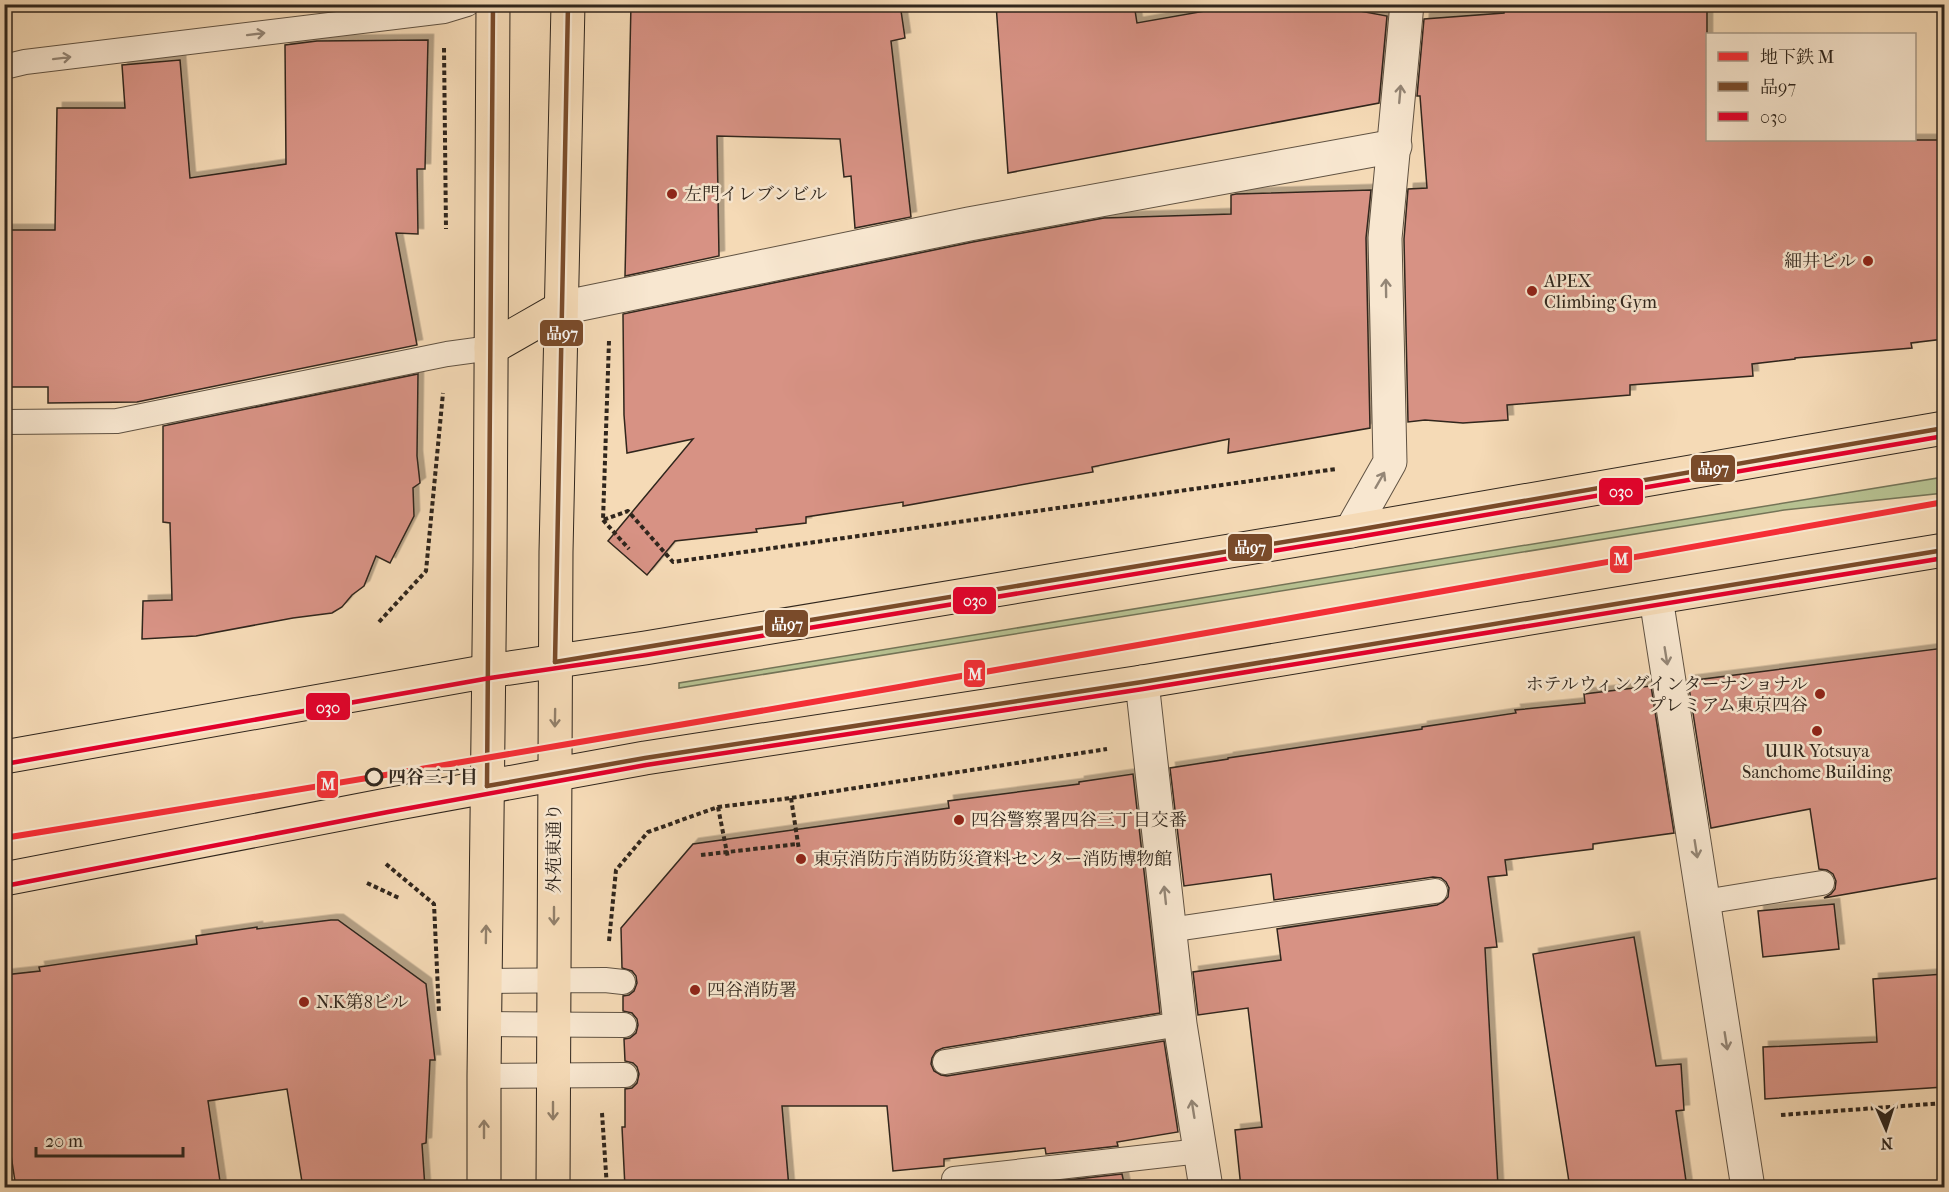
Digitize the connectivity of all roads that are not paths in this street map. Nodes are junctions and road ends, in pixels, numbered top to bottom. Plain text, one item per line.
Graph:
1 (467, 4) edge
2 (493, 4) edge
3 (568, 4) edge
4 (1407, 4) edge
5 (4, 67) edge
6 (1395, 146) junction
7 (561, 308) junction
8 (491, 348) junction
9 (4, 422) edge
10 (1944, 428) edge
11 (1351, 531) junction
12 (1944, 550) edge
13 (1656, 598) junction
14 (555, 662) junction
15 (489, 671) junction
16 (1142, 682) junction
17 (4, 757) edge
18 (554, 774) junction
19 (487, 786) junction
20 (4, 879) edge
21 (1821, 883) dead end
22 (1435, 891) dead end
23 (1704, 902) junction
24 (1169, 930) junction
25 (485, 981) junction
26 (553, 981) junction
27 (623, 982) dead end
28 (484, 1024) junction
29 (554, 1024) junction
30 (624, 1024) dead end
31 (1180, 1024) junction
32 (945, 1062) dead end
33 (625, 1075) dead end
34 (484, 1076) junction
35 (553, 1076) junction
36 (1200, 1151) junction
37 (954, 1179) dead end
38 (484, 1188) edge
39 (553, 1188) edge
40 (1206, 1188) edge
41 (1748, 1188) edge

5 -> 1 lane
2 - 8 main road
3 - 7 main road, 外苑東通り
6 -> 4 street
6 - 7 street
11 -> 6 street
7 - 8 main road
7 - 14 main road, 外苑東通り
8 - 9 lane
8 - 15 main road
10 - 11 main road
11 - 14 main road
12 - 13 main road
13 - 16 main road
13 -> 23 street
14 - 15 main road
14 -> 18 main road, 外苑東通り
15 - 17 main road
15 - 19 main road
16 - 18 main road
24 -> 16 street
18 - 19 main road
18 -> 26 main road, 外苑東通り
19 - 20 main road
25 -> 19 main road
21 - 23 lane
22 - 24 lane
23 -> 41 street
24 - 31 street
25 - 26 lane
25 - 28 main road
26 - 27 lane
26 - 29 main road, 外苑東通り
28 - 29 lane
28 - 34 main road
29 - 30 lane
29 - 35 main road, 外苑東通り
31 - 32 lane
36 -> 31 street
33 - 35 lane
34 - 35 lane
38 -> 34 main road
35 -> 39 main road, 外苑東通り
36 - 37 lane
36 - 40 street

